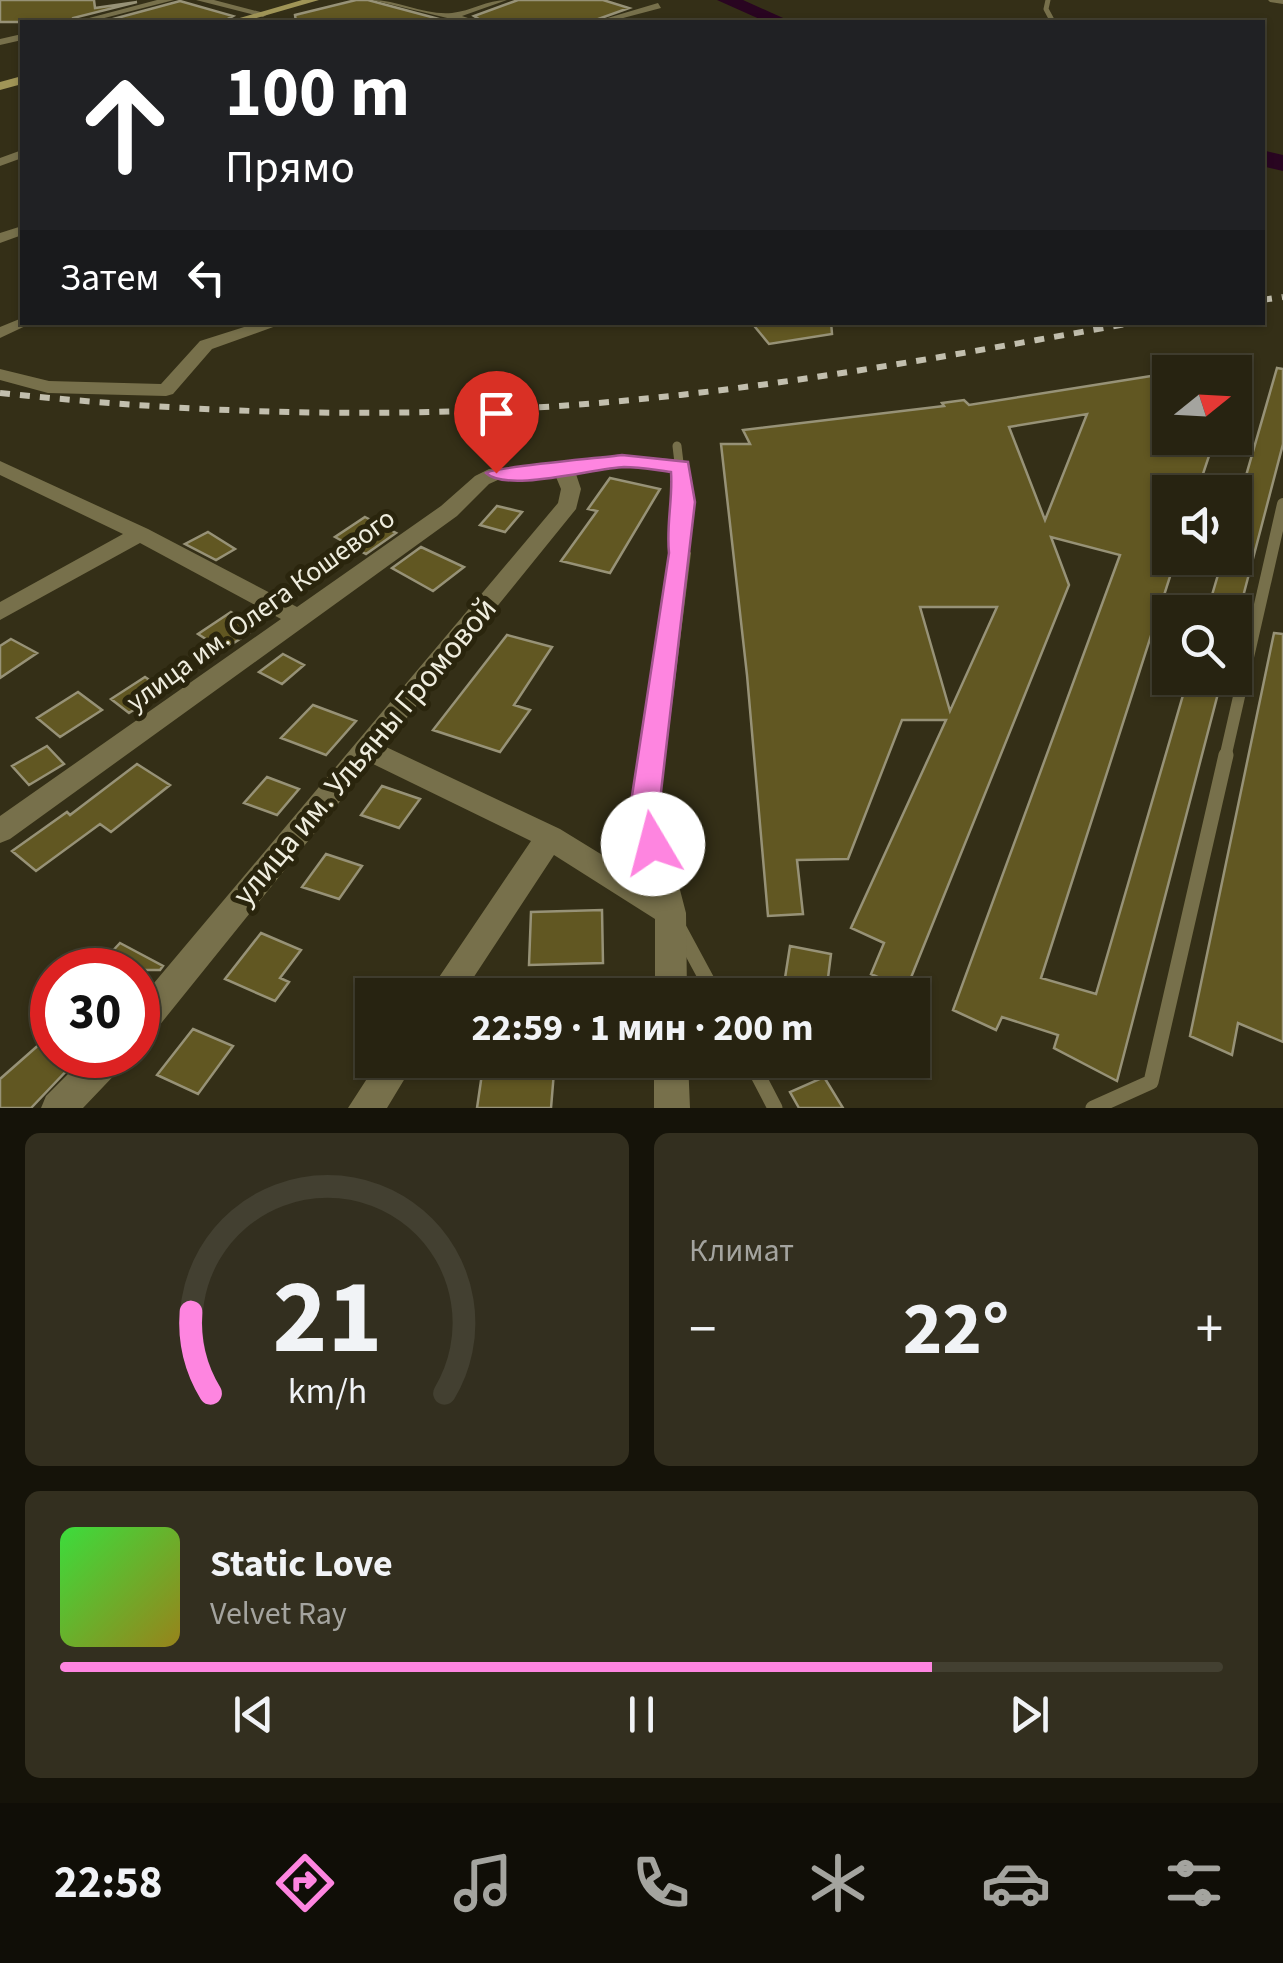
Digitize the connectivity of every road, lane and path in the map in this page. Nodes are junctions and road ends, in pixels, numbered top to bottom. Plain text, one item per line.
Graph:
1 (169, 0) edge
2 (201, 0) edge
3 (314, 0) edge
4 (377, 0) edge
5 (502, 0) edge
6 (645, 0) edge
7 (1273, 0) edge
8 (1283, 1) edge
9 (263, 14) junction
10 (450, 16) junction
11 (87, 20) edge
12 (240, 20) edge
13 (438, 20) edge
14 (467, 20) edge
15 (606, 20) edge
16 (269, 325) edge
17 (0, 374) edge
18 (679, 456) joint
19 (0, 467) edge
20 (564, 470) junction
21 (1283, 504) edge
22 (140, 534) junction
23 (680, 553) joint
24 (0, 612) edge
25 (300, 619) junction
26 (366, 748) junction
27 (0, 830) edge
28 (550, 837) junction
29 (671, 914) junction
30 (455, 978) edge
31 (671, 978) edge
32 (705, 978) edge
33 (160, 999) edge
34 (88, 1078) edge
35 (387, 1078) edge
36 (672, 1078) edge
37 (759, 1078) edge
38 (59, 1108) edge
39 (366, 1108) edge
40 (672, 1108) edge
41 (775, 1108) edge
42 (1094, 1108) edge

1 - 11 street
2 - 9 street
3 - 9 main road
4 - 10 street
5 - 10 street
6 - 15 street
7 - 8 street
9 - 12 main road
10 - 13 street
10 - 14 street
16 - 17 street
18 - 20 street, улица им. Олега Кошевого
18 - 23 lane
19 - 22 street
20 - 25 street, улица им. Олега Кошевого
20 - 26 street, улица им. Ульяны Громовой
21 - 42 lane
22 - 24 street
22 - 25 street
23 - 29 street
25 - 27 street, улица им. Олега Кошевого
26 - 28 street
26 - 33 street, улица им. Ульяны Громовой
28 - 29 street
28 - 30 street
29 - 31 street
29 - 32 lane
34 - 38 street
35 - 39 street
36 - 40 street
37 - 41 lane

